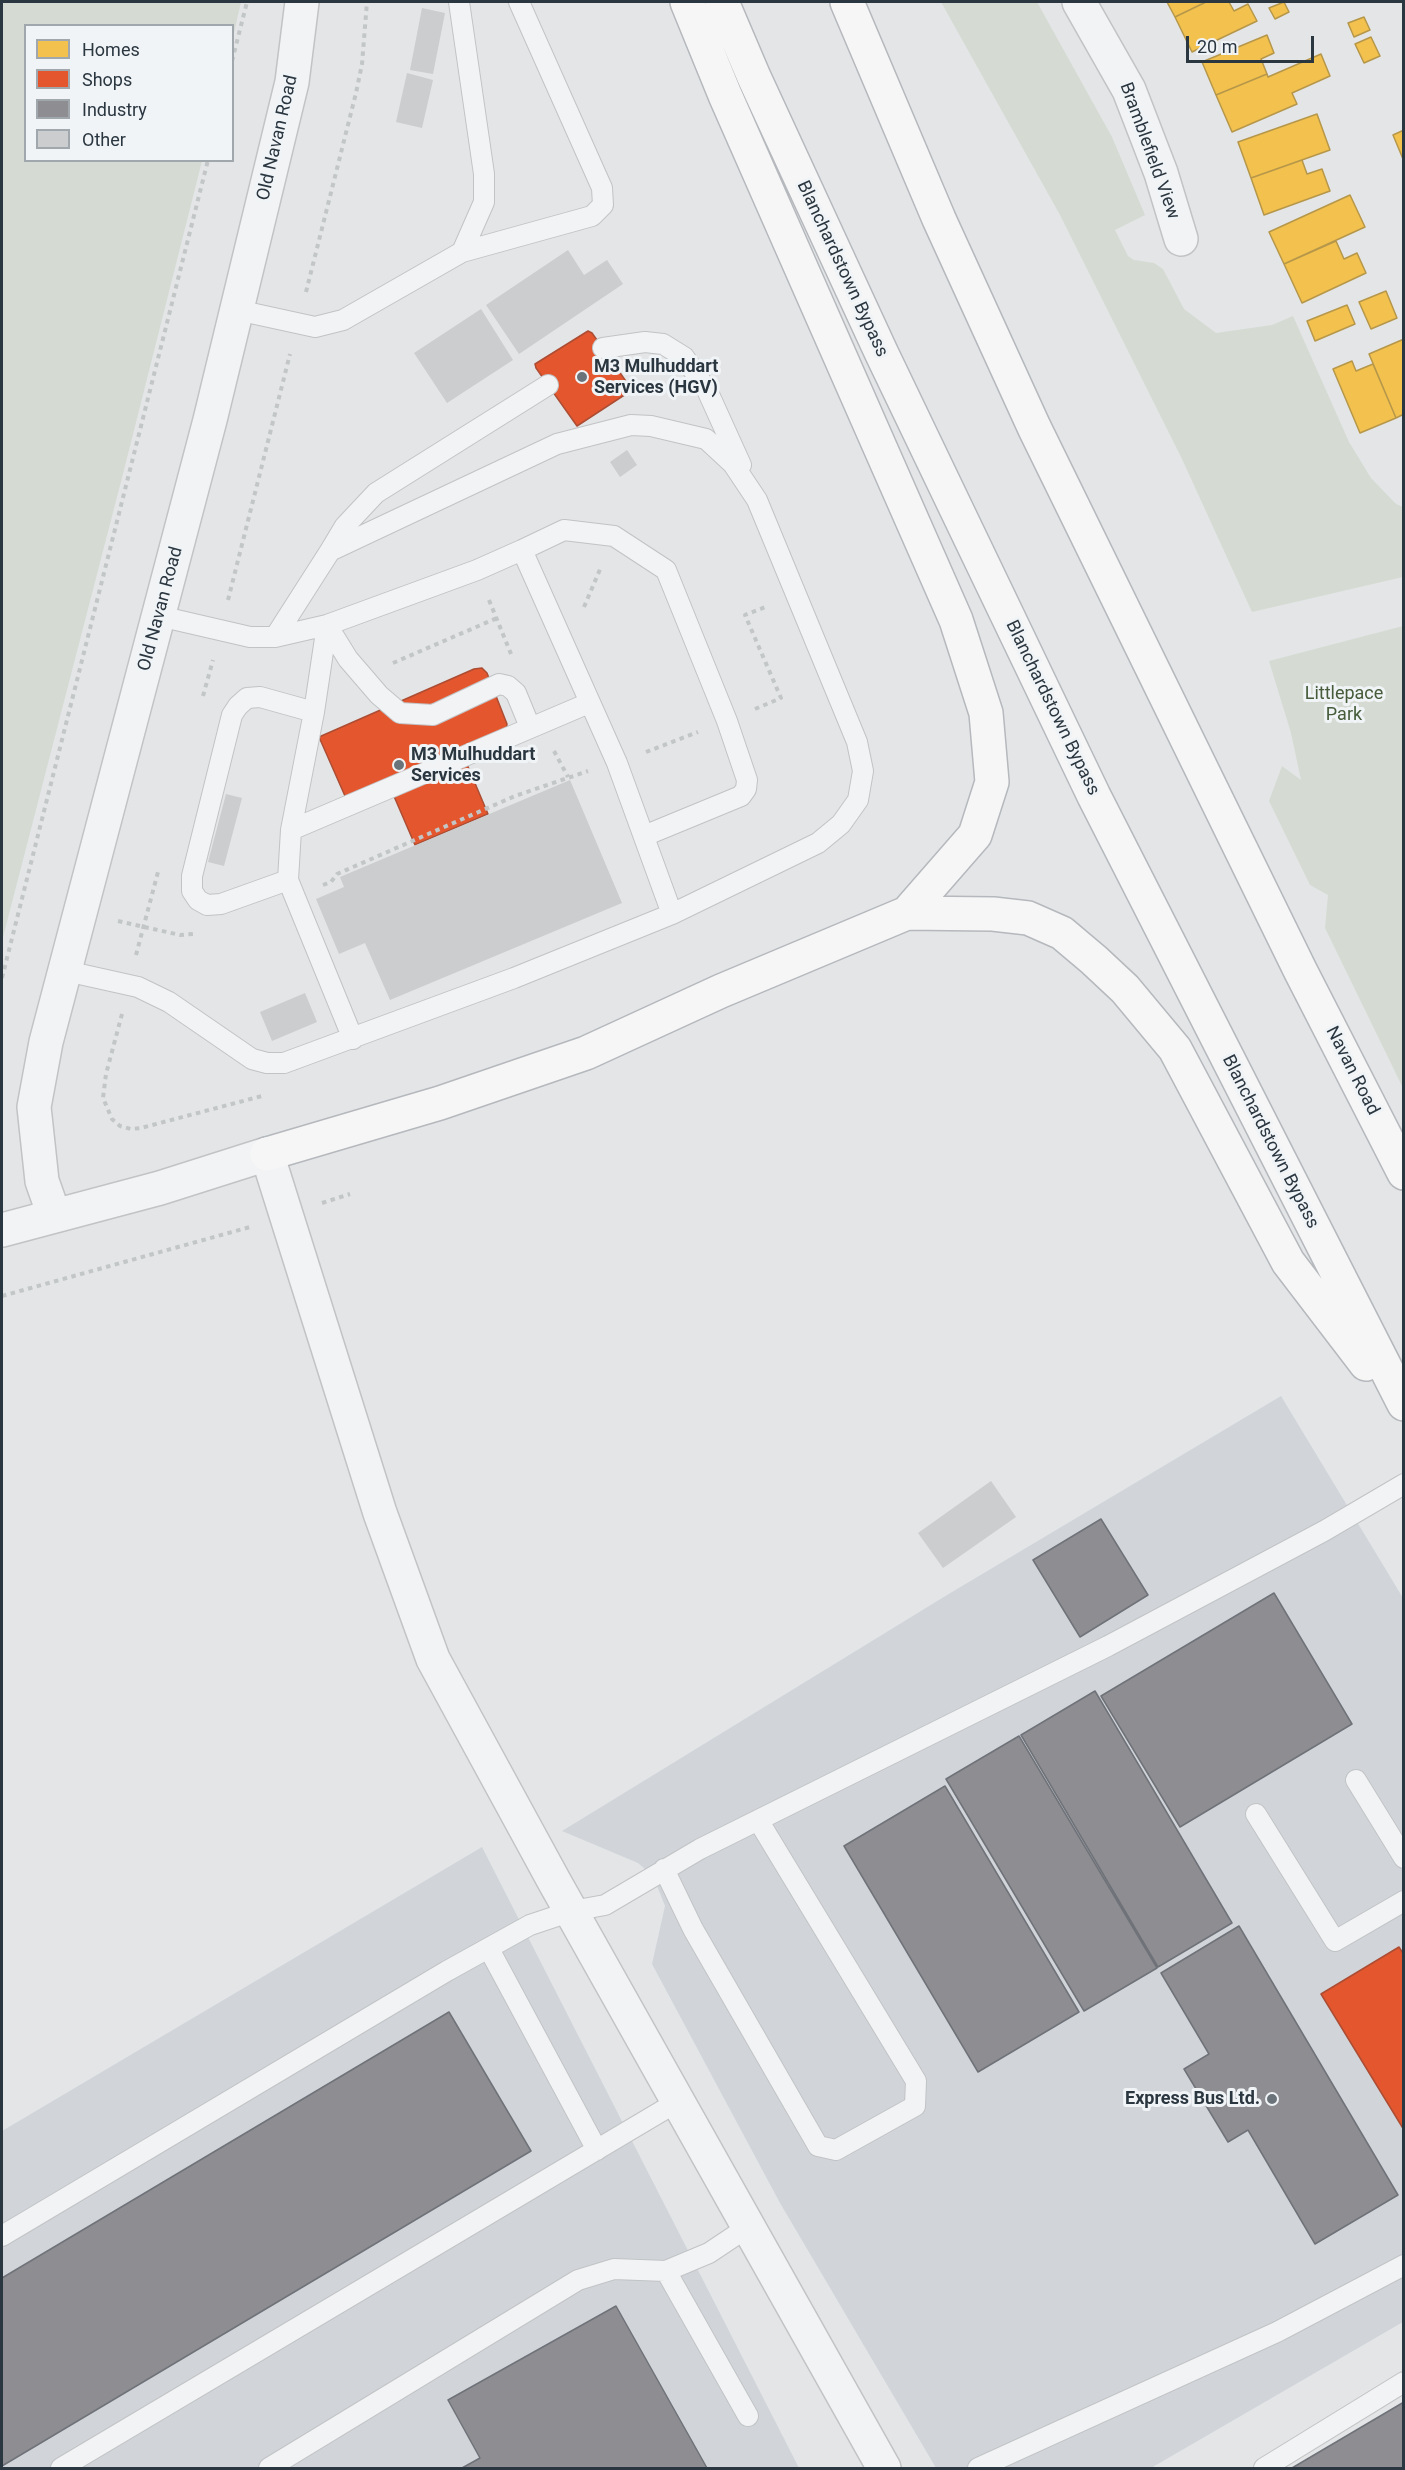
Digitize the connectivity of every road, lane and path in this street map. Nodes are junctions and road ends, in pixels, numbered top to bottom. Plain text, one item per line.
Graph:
1 (247, 2) edge
2 (303, 2) edge
3 (459, 2) edge
4 (519, 2) edge
5 (687, 2) edge
6 (722, 2) edge
7 (847, 2) edge
8 (1079, 2) edge
9 (234, 53) edge
10 (207, 162) edge
11 (1181, 239) dead end
12 (462, 252) junction
13 (237, 310) junction
14 (603, 348) dead end
15 (548, 385) dead end
16 (757, 500) junction
17 (522, 550) junction
18 (330, 551) junction
19 (159, 616) junction
20 (497, 618) dead end
21 (327, 625) junction
22 (275, 638) junction
23 (379, 695) junction
24 (589, 703) junction
25 (314, 712) junction
26 (530, 726) junction
27 (291, 830) junction
28 (644, 836) junction
29 (288, 880) junction
30 (907, 913) junction
31 (672, 914) junction
32 (66, 971) junction
33 (2, 978) edge
34 (353, 1039) junction
35 (267, 1154) junction
36 (1404, 1173) edge
37 (350, 1194) dead end
38 (54, 1215) junction
39 (286, 1215) junction
40 (2, 1230) edge
41 (2, 1296) edge
42 (1404, 1404) edge
43 (1404, 1412) edge
44 (1404, 1484) edge
45 (1356, 1780) dead end
46 (1256, 1814) dead end
47 (758, 1821) junction
48 (1404, 1858) edge
49 (664, 1869) junction
50 (1404, 1901) edge
51 (572, 1911) junction
52 (489, 1949) junction
53 (677, 2102) junction
54 (597, 2150) junction
55 (748, 2228) junction
56 (2, 2236) edge
57 (1404, 2265) edge
58 (666, 2271) junction
59 (1404, 2382) edge
60 (748, 2416) dead end
61 (62, 2469) edge
62 (269, 2469) edge
63 (884, 2469) edge
64 (978, 2469) edge
65 (1264, 2469) edge

1 - 9 path
2 - 13 street, Old Navan Road
3 - 12 lane
4 - 12 lane
5 - 30 highway
6 - 42 highway, Blanchardstown Bypass
7 - 36 highway, Navan Road
8 - 11 street, Bramblefield View
10 - 33 path
12 - 13 lane
13 - 19 street, Old Navan Road
14 - 16 lane
15 - 18 lane
16 - 18 lane
16 - 31 lane
17 - 21 lane
17 - 24 lane
17 - 28 lane
18 - 22 lane
19 - 22 lane
19 - 32 street, Old Navan Road
20 - 23 path
21 - 22 lane
21 - 23 lane
21 - 25 lane
23 - 26 lane
24 - 26 lane
24 - 28 lane
25 - 27 lane
25 - 29 lane
26 - 27 lane
27 - 29 lane
28 - 31 lane
29 - 34 lane
30 - 35 highway
30 - 43 highway
31 - 34 lane
32 - 34 lane
32 - 38 street, Old Navan Road
35 - 38 street
35 - 39 street
37 - 39 path
38 - 40 street
39 - 41 path
39 - 51 street
44 - 47 lane
45 - 48 lane
46 - 50 lane
47 - 49 lane
47 - 49 lane
49 - 51 lane
51 - 52 lane
51 - 53 street
52 - 54 lane
52 - 56 lane
53 - 54 lane
53 - 55 street
54 - 61 lane
55 - 58 lane
55 - 63 street
57 - 64 lane
58 - 60 lane
58 - 62 lane
59 - 65 lane

